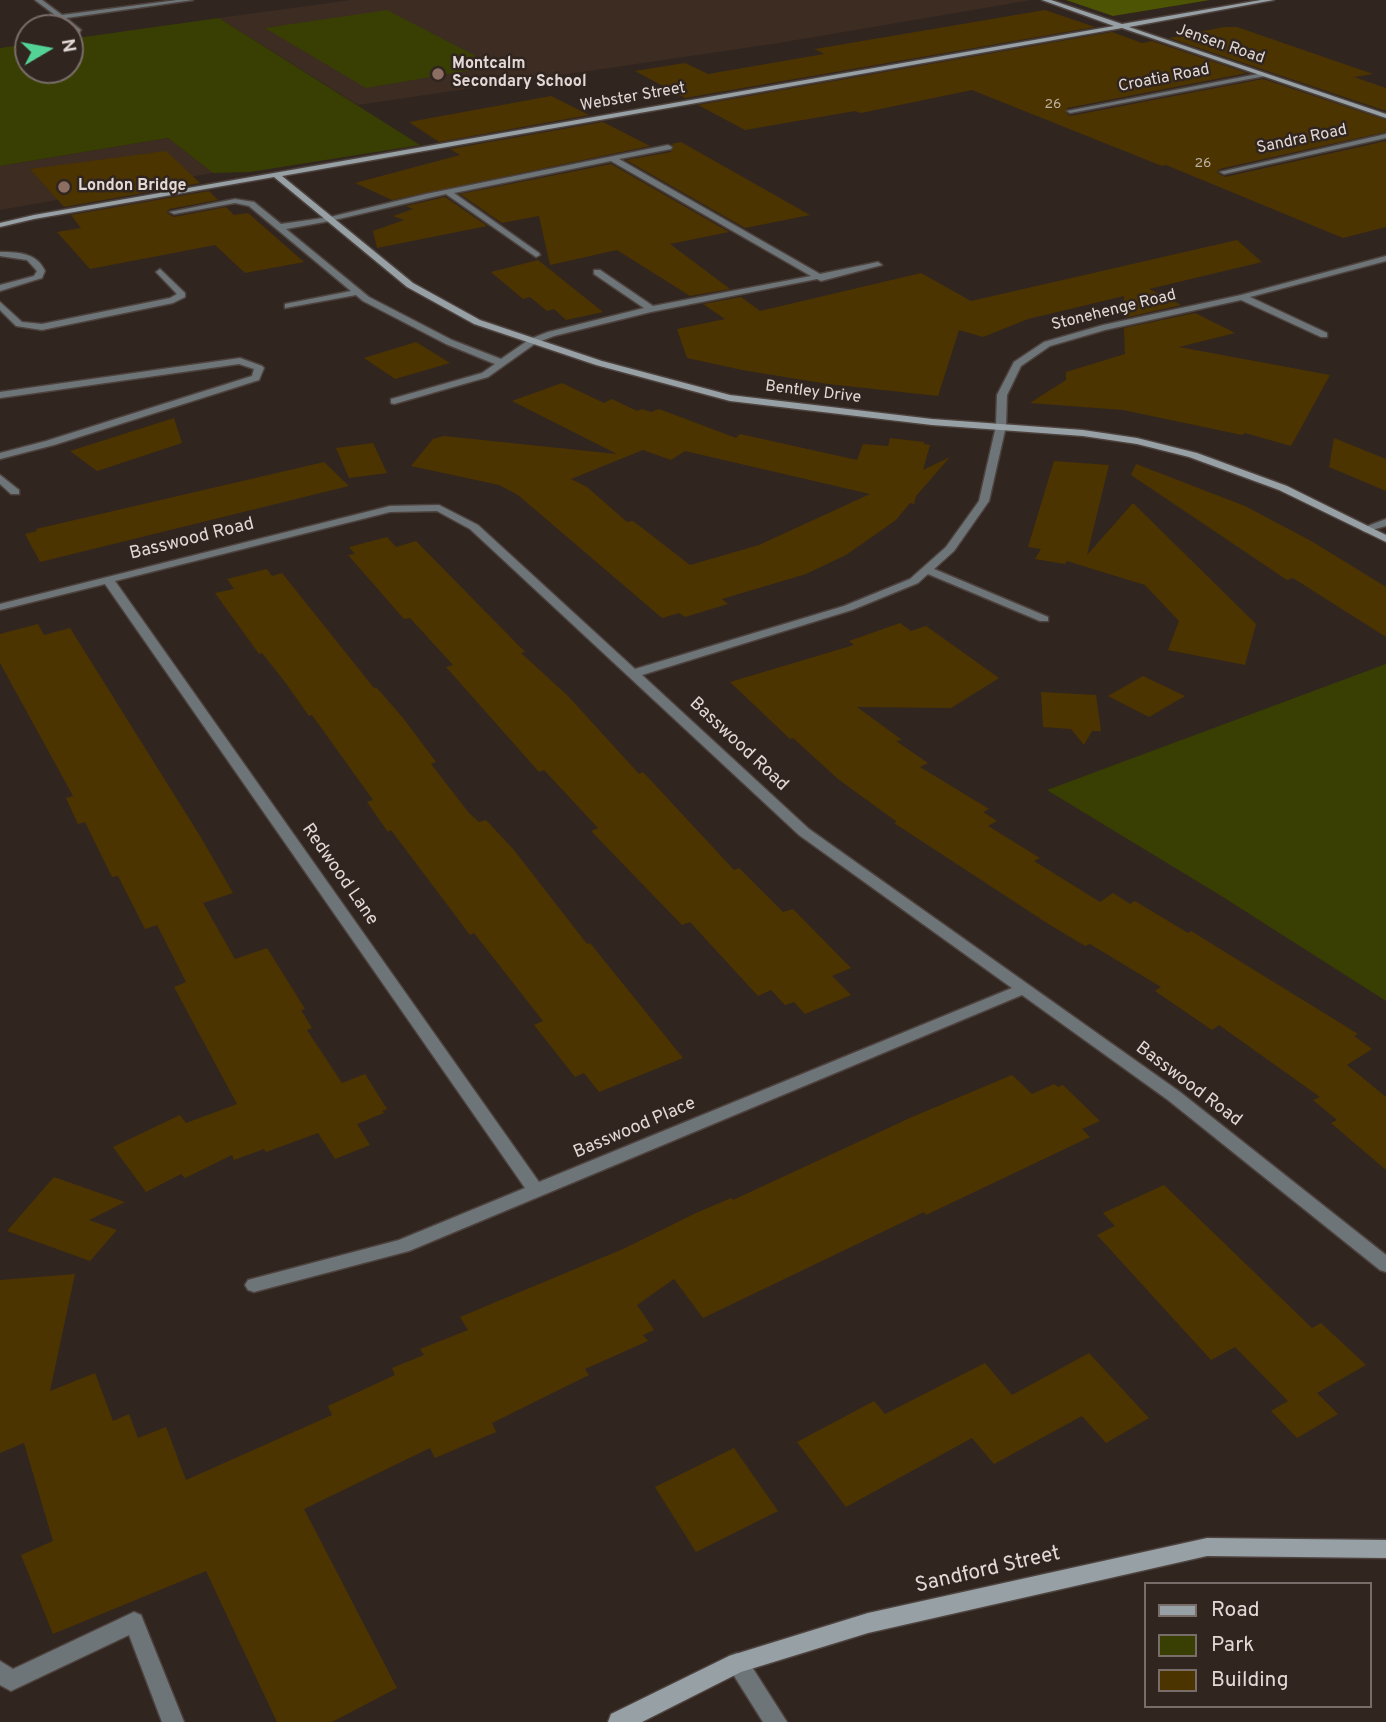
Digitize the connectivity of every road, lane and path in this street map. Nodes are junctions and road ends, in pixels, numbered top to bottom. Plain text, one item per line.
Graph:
1 (38, 0) edge
2 (191, 0) edge
3 (1045, 0) edge
4 (1270, 0) edge
5 (58, 14) edge
6 (84, 14) edge
7 (1122, 26) junction
8 (1264, 75) junction
9 (1070, 111) dead end
10 (1386, 116) edge
11 (1386, 136) edge
12 (668, 147) dead end
13 (611, 158) junction
14 (1224, 172) dead end
15 (276, 175) junction
16 (448, 192) junction
17 (174, 212) dead end
18 (330, 219) junction
19 (0, 225) edge
20 (280, 227) junction
21 (0, 254) edge
22 (536, 255) dead end
23 (1386, 258) edge
24 (878, 265) dead end
25 (160, 272) dead end
26 (597, 272) dead end
27 (821, 278) junction
28 (0, 288) edge
29 (357, 292) junction
30 (1242, 297) junction
31 (0, 305) edge
32 (288, 306) dead end
33 (651, 309) junction
34 (1324, 335) dead end
35 (533, 341) junction
36 (502, 363) junction
37 (0, 395) edge
38 (394, 401) dead end
39 (1001, 426) junction
40 (0, 456) edge
41 (0, 478) edge
42 (15, 492) dead end
43 (1386, 522) edge
44 (1365, 529) junction
45 (1386, 539) edge
46 (927, 570) junction
47 (109, 581) junction
48 (0, 607) edge
49 (1044, 619) dead end
50 (632, 674) junction
51 (1023, 989) junction
52 (537, 1191) junction
53 (1386, 1265) edge
54 (254, 1285) dead end
55 (1386, 1549) edge
56 (737, 1663) junction
57 (0, 1671) edge
58 (173, 1722) edge
59 (619, 1722) edge
60 (776, 1722) edge

1 - 5 street
2 - 6 street
3 - 7 street, Jensen Road
4 - 7 street, Webster Street
7 - 8 street, Jensen Road
7 - 15 street, Webster Street
8 - 9 street, Croatia Road
8 - 10 street, Jensen Road
11 - 14 street, Sandra Road
12 - 13 street
13 - 16 street
13 - 27 street
15 - 18 street, Bentley Drive
15 - 19 street, Webster Street
16 - 18 street
16 - 22 street
17 - 20 street
18 - 20 street
18 - 35 street, Bentley Drive
20 - 29 street
21 - 28 street
23 - 30 street, Stonehenge Road
24 - 27 street
25 - 31 street
26 - 33 street
27 - 33 street
29 - 32 street
29 - 36 street
30 - 34 street
30 - 39 street, Stonehenge Road
33 - 35 street
35 - 36 street
35 - 39 street, Bentley Drive
36 - 38 street
37 - 40 street
39 - 44 street, Bentley Drive
39 - 46 street, Stonehenge Road
41 - 42 street
43 - 44 street
44 - 45 street, Bentley Drive
46 - 49 street
46 - 50 street, Stonehenge Road
47 - 48 street, Basswood Road
47 - 50 street, Basswood Road
47 - 52 street, Redwood Lane
50 - 51 street, Basswood Road
51 - 52 street, Basswood Place
51 - 53 street, Basswood Road
52 - 54 street, Basswood Place
55 - 56 street, Sandford Street
56 - 59 street, Sandford Street
56 - 60 street
57 - 58 street

